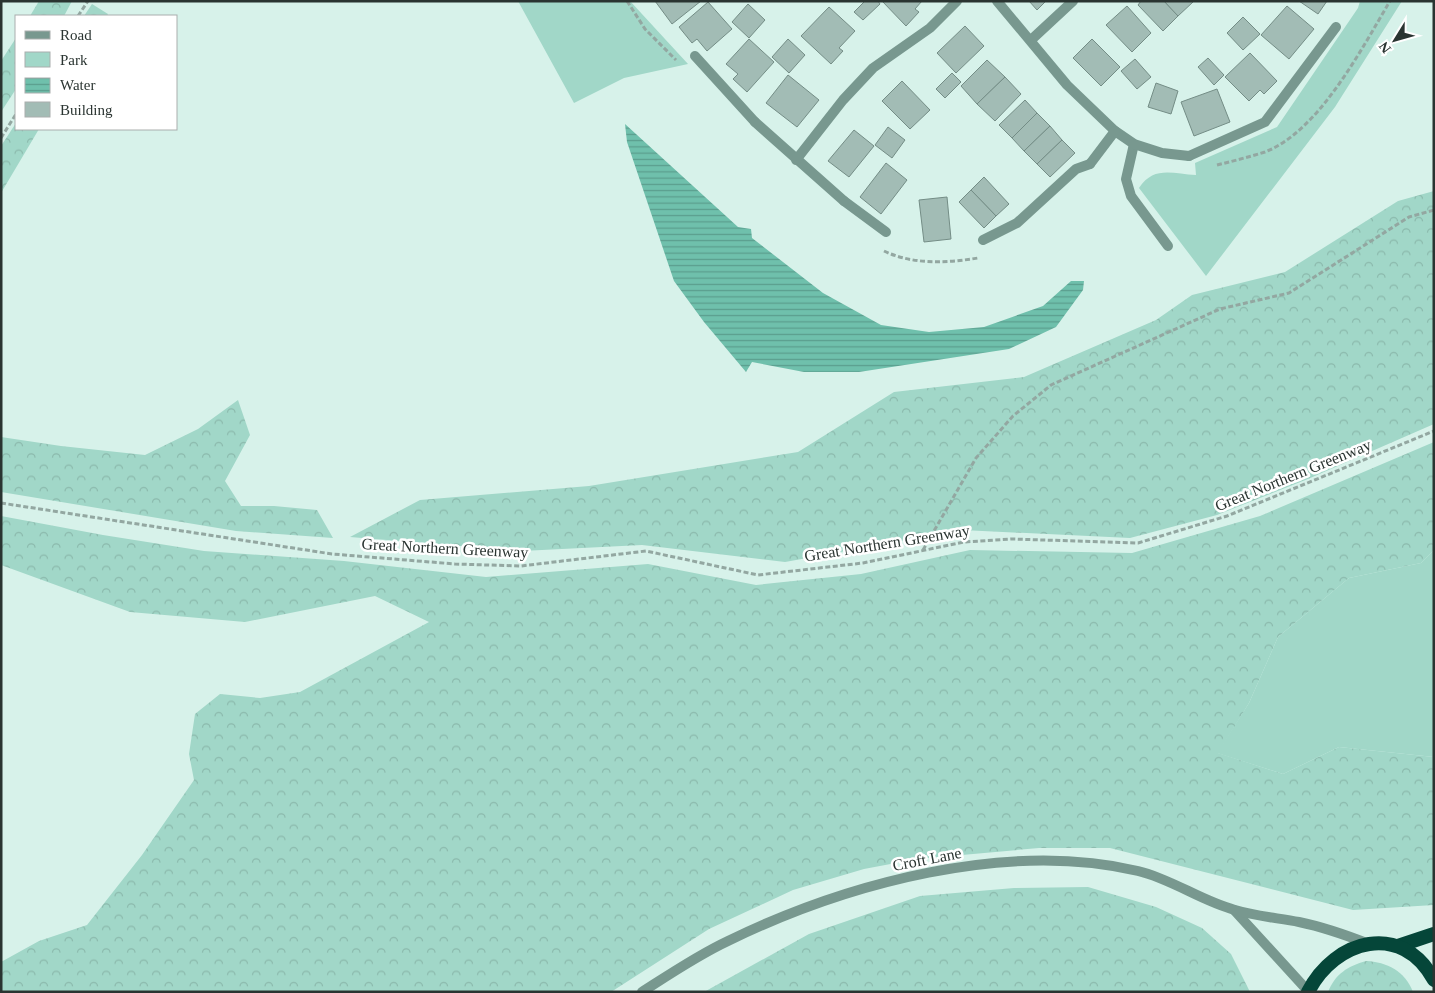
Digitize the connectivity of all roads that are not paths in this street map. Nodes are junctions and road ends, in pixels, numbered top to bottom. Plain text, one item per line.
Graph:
1 (957, 1) edge
2 (998, 1) edge
3 (1073, 1) edge
4 (1336, 28) dead end
5 (1031, 40) junction
6 (695, 56) dead end
7 (1114, 131) junction
8 (1134, 144) junction
9 (796, 160) junction
10 (886, 232) dead end
11 (983, 240) dead end
12 (1168, 246) dead end
13 (1234, 910) junction
14 (1434, 934) edge
15 (1369, 944) junction
16 (1398, 946) junction
17 (1434, 980) edge
18 (1308, 991) edge
19 (642, 992) edge

1 - 9 street
2 - 5 street
3 - 5 street
4 - 8 street
5 - 7 street
6 - 9 street
7 - 8 street
7 - 11 street
8 - 12 street
9 - 10 street
13 - 15 street, Croft Lane
13 - 18 street, Croft Lane
13 - 19 street, Croft Lane
14 - 16 highway
15 - 16 highway
15 - 18 highway
16 - 17 highway

